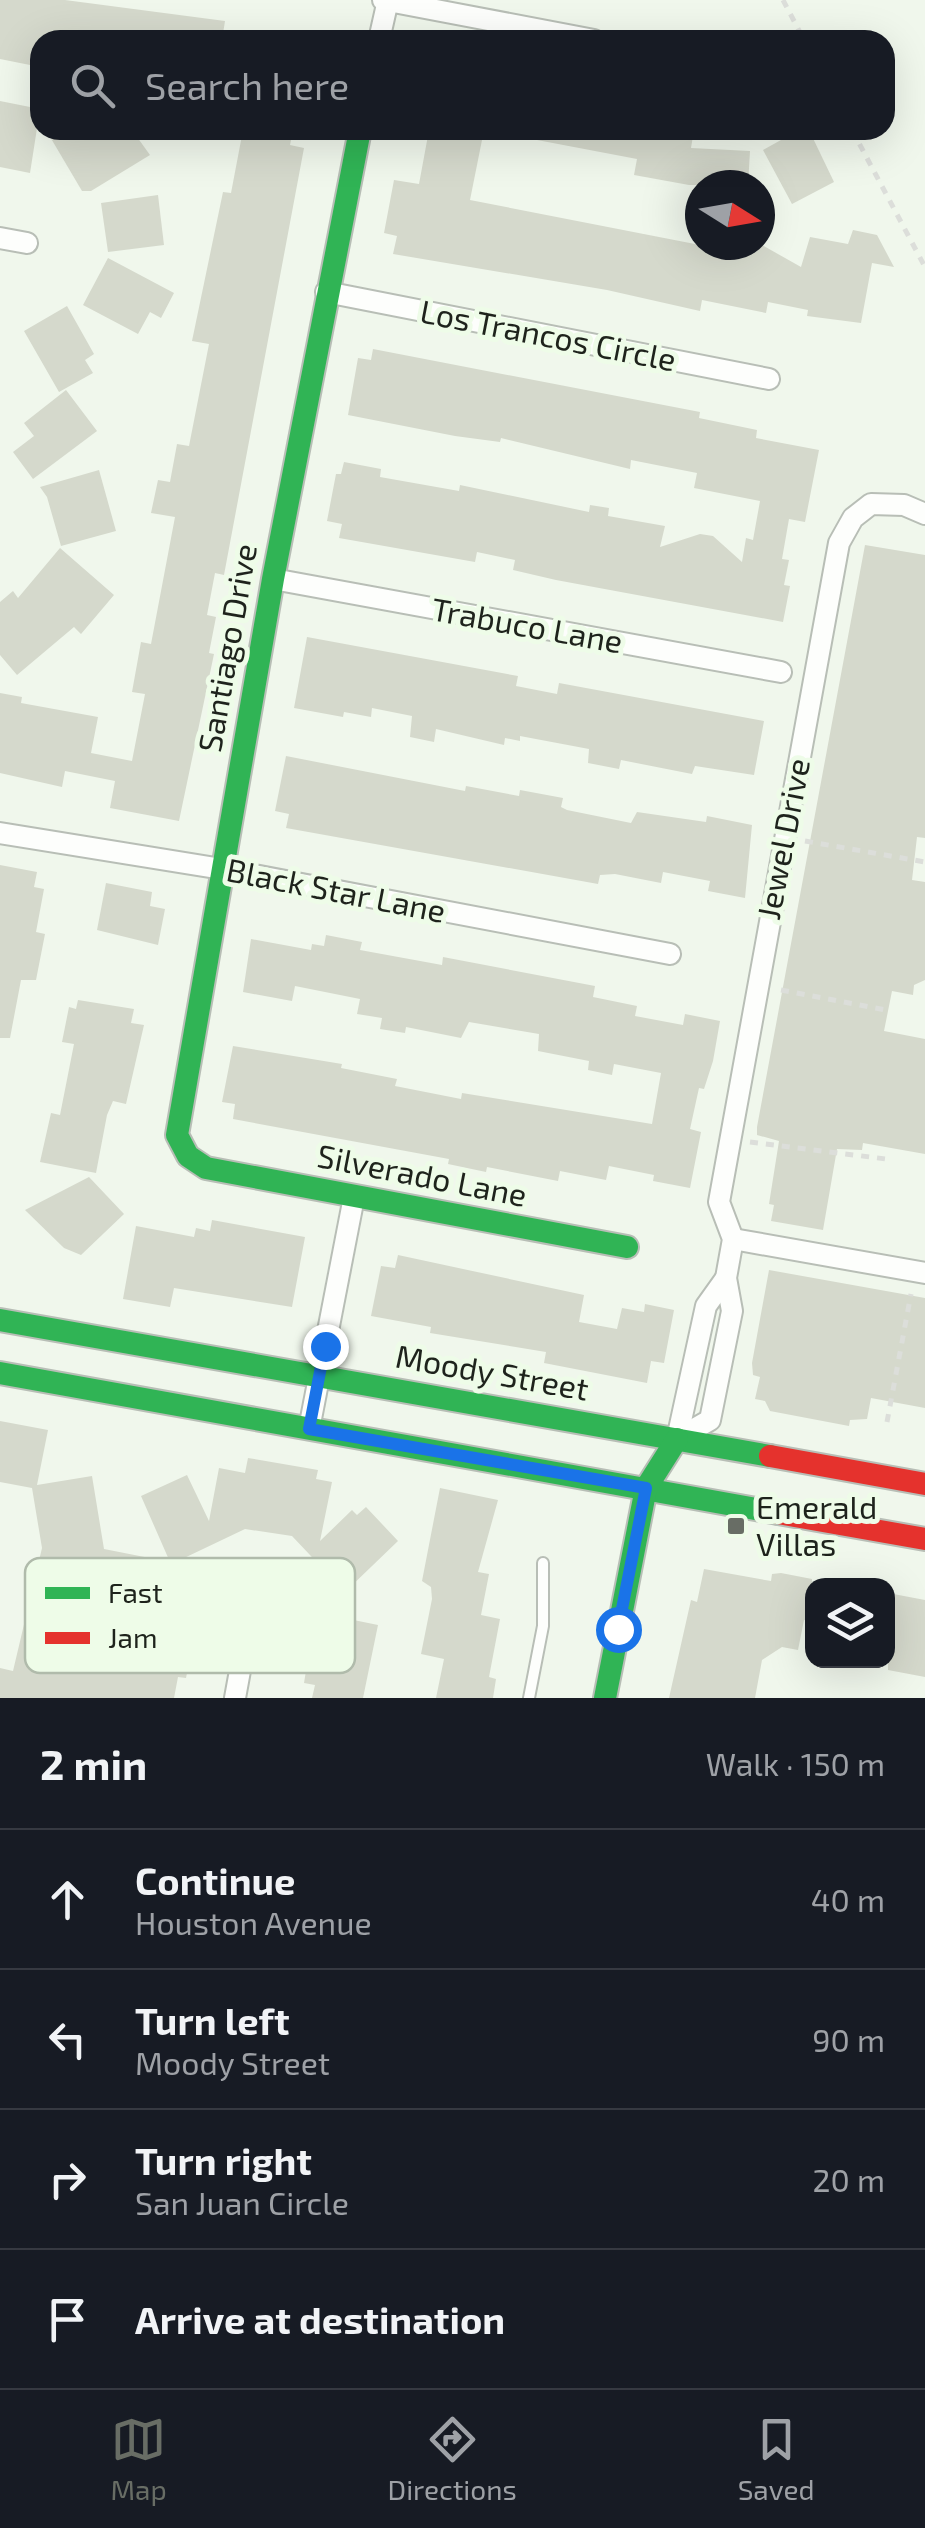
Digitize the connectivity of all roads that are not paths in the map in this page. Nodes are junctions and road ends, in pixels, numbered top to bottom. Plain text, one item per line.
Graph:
1 (386, 0) edge
2 (382, 30) edge
3 (542, 30) edge
4 (358, 140) edge
5 (0, 238) edge
6 (27, 243) dead end
7 (326, 292) junction
8 (769, 380) dead end
9 (925, 514) edge
10 (273, 579) junction
11 (781, 672) dead end
12 (0, 833) edge
13 (222, 869) junction
14 (670, 954) dead end
15 (206, 1168) joint
16 (354, 1197) junction
17 (733, 1238) junction
18 (627, 1247) dead end
19 (920, 1272) edge
20 (0, 1320) edge
21 (0, 1374) edge
22 (319, 1376) junction
23 (309, 1429) junction
24 (676, 1439) junction
25 (925, 1484) edge
26 (646, 1488) junction
27 (925, 1539) edge
28 (543, 1563) dead end
29 (240, 1673) edge
30 (236, 1698) edge
31 (529, 1698) edge
32 (605, 1698) edge

1 - 2 street
1 - 3 street
4 - 7 main road, Santiago Drive
5 - 6 street
7 - 8 street, Los Trancos Circle
7 - 10 main road, Santiago Drive
9 - 17 street, Jewel Drive
10 - 11 street, Trabuco Lane
10 - 13 main road, Santiago Drive
12 - 13 street, Black Star Lane
13 - 14 street, Black Star Lane
13 - 15 main road, Santiago Drive
15 - 16 main road, Silverado Lane
16 - 18 main road, Silverado Lane
16 - 22 street
17 - 19 street
17 - 24 street, Jewel Drive
20 - 22 main road, Moody Street
21 - 23 main road
22 - 23 street
22 - 24 main road, Moody Street
23 - 26 main road
24 - 25 main road, Moody Street
24 - 26 main road
26 - 27 main road
26 - 32 main road
28 - 31 lane
29 - 30 street

